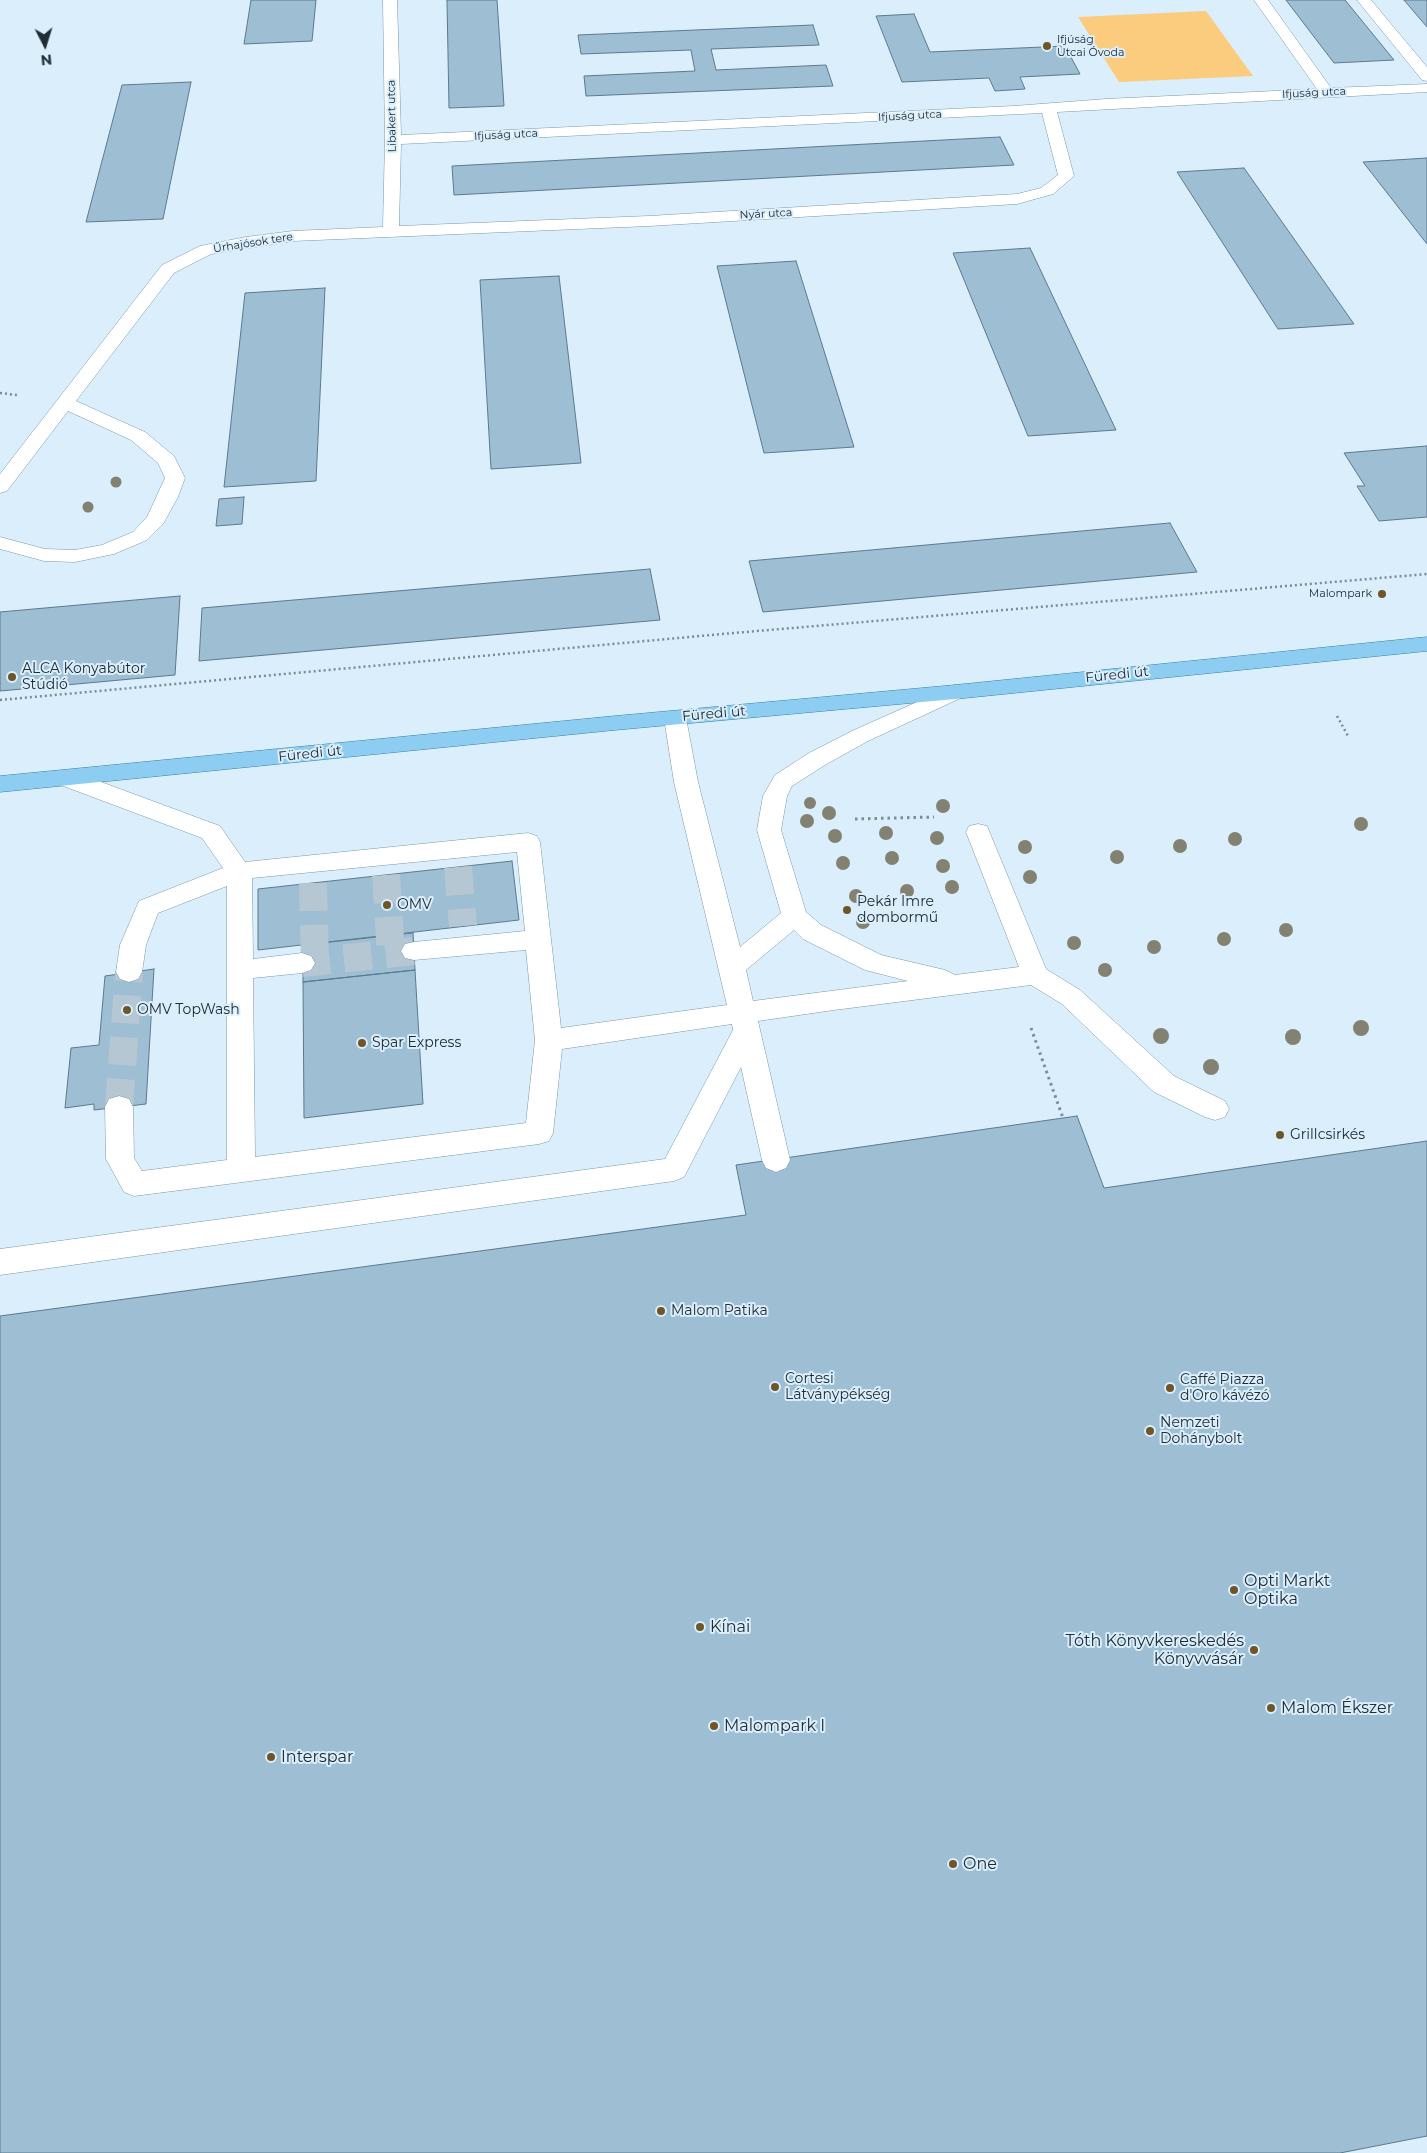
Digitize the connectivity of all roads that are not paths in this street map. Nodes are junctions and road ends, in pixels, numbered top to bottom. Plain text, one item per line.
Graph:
1 (390, 0) edge
2 (1261, 0) edge
3 (1364, 0) edge
4 (1427, 77) edge
5 (1427, 88) edge
6 (1327, 93) junction
7 (1049, 109) junction
8 (393, 140) junction
9 (391, 232) junction
10 (64, 402) junction
11 (0, 487) edge
12 (0, 543) edge
13 (1427, 644) edge
14 (955, 692) junction
15 (675, 718) junction
16 (66, 778) junction
17 (0, 784) edge
18 (978, 832) road end
19 (239, 870) junction
20 (795, 916) junction
21 (540, 948) junction
22 (414, 951) tunnel mouth
23 (302, 963) tunnel mouth
24 (732, 967) junction
25 (240, 970) junction
26 (129, 972) tunnel mouth
27 (1035, 975) junction
28 (962, 984) junction
29 (744, 1022) junction
30 (549, 1040) junction
31 (119, 1106) tunnel mouth
32 (1215, 1109) dead end
33 (776, 1160) dead end
34 (241, 1170) junction
35 (0, 1262) edge

1 - 8 street, Libakert utca
2 - 6 street
3 - 4 street
5 - 6 street, Ifjuság utca
6 - 7 street, Ifjuság utca
7 - 8 street, Ifjuság utca
7 - 9 street, Nyár utca
8 - 9 street, Libakert utca
9 - 10 street, Űrhajósok tere
10 - 11 street, Űrhajósok tere
10 - 12 street
13 - 14 main road, Füredi út
14 - 15 main road, Füredi út
14 - 20 street
15 - 16 main road, Füredi út
15 - 24 street
16 - 17 main road, Füredi út
16 - 19 street
18 - 27 street
19 - 21 street
19 - 25 street
19 - 26 street
20 - 24 street
20 - 28 street
21 - 22 street
21 - 30 street
23 - 25 street
24 - 29 street
25 - 34 street
27 - 28 street
27 - 32 street
28 - 29 street
29 - 30 street
29 - 33 street
29 - 35 street
30 - 34 street
31 - 34 street

